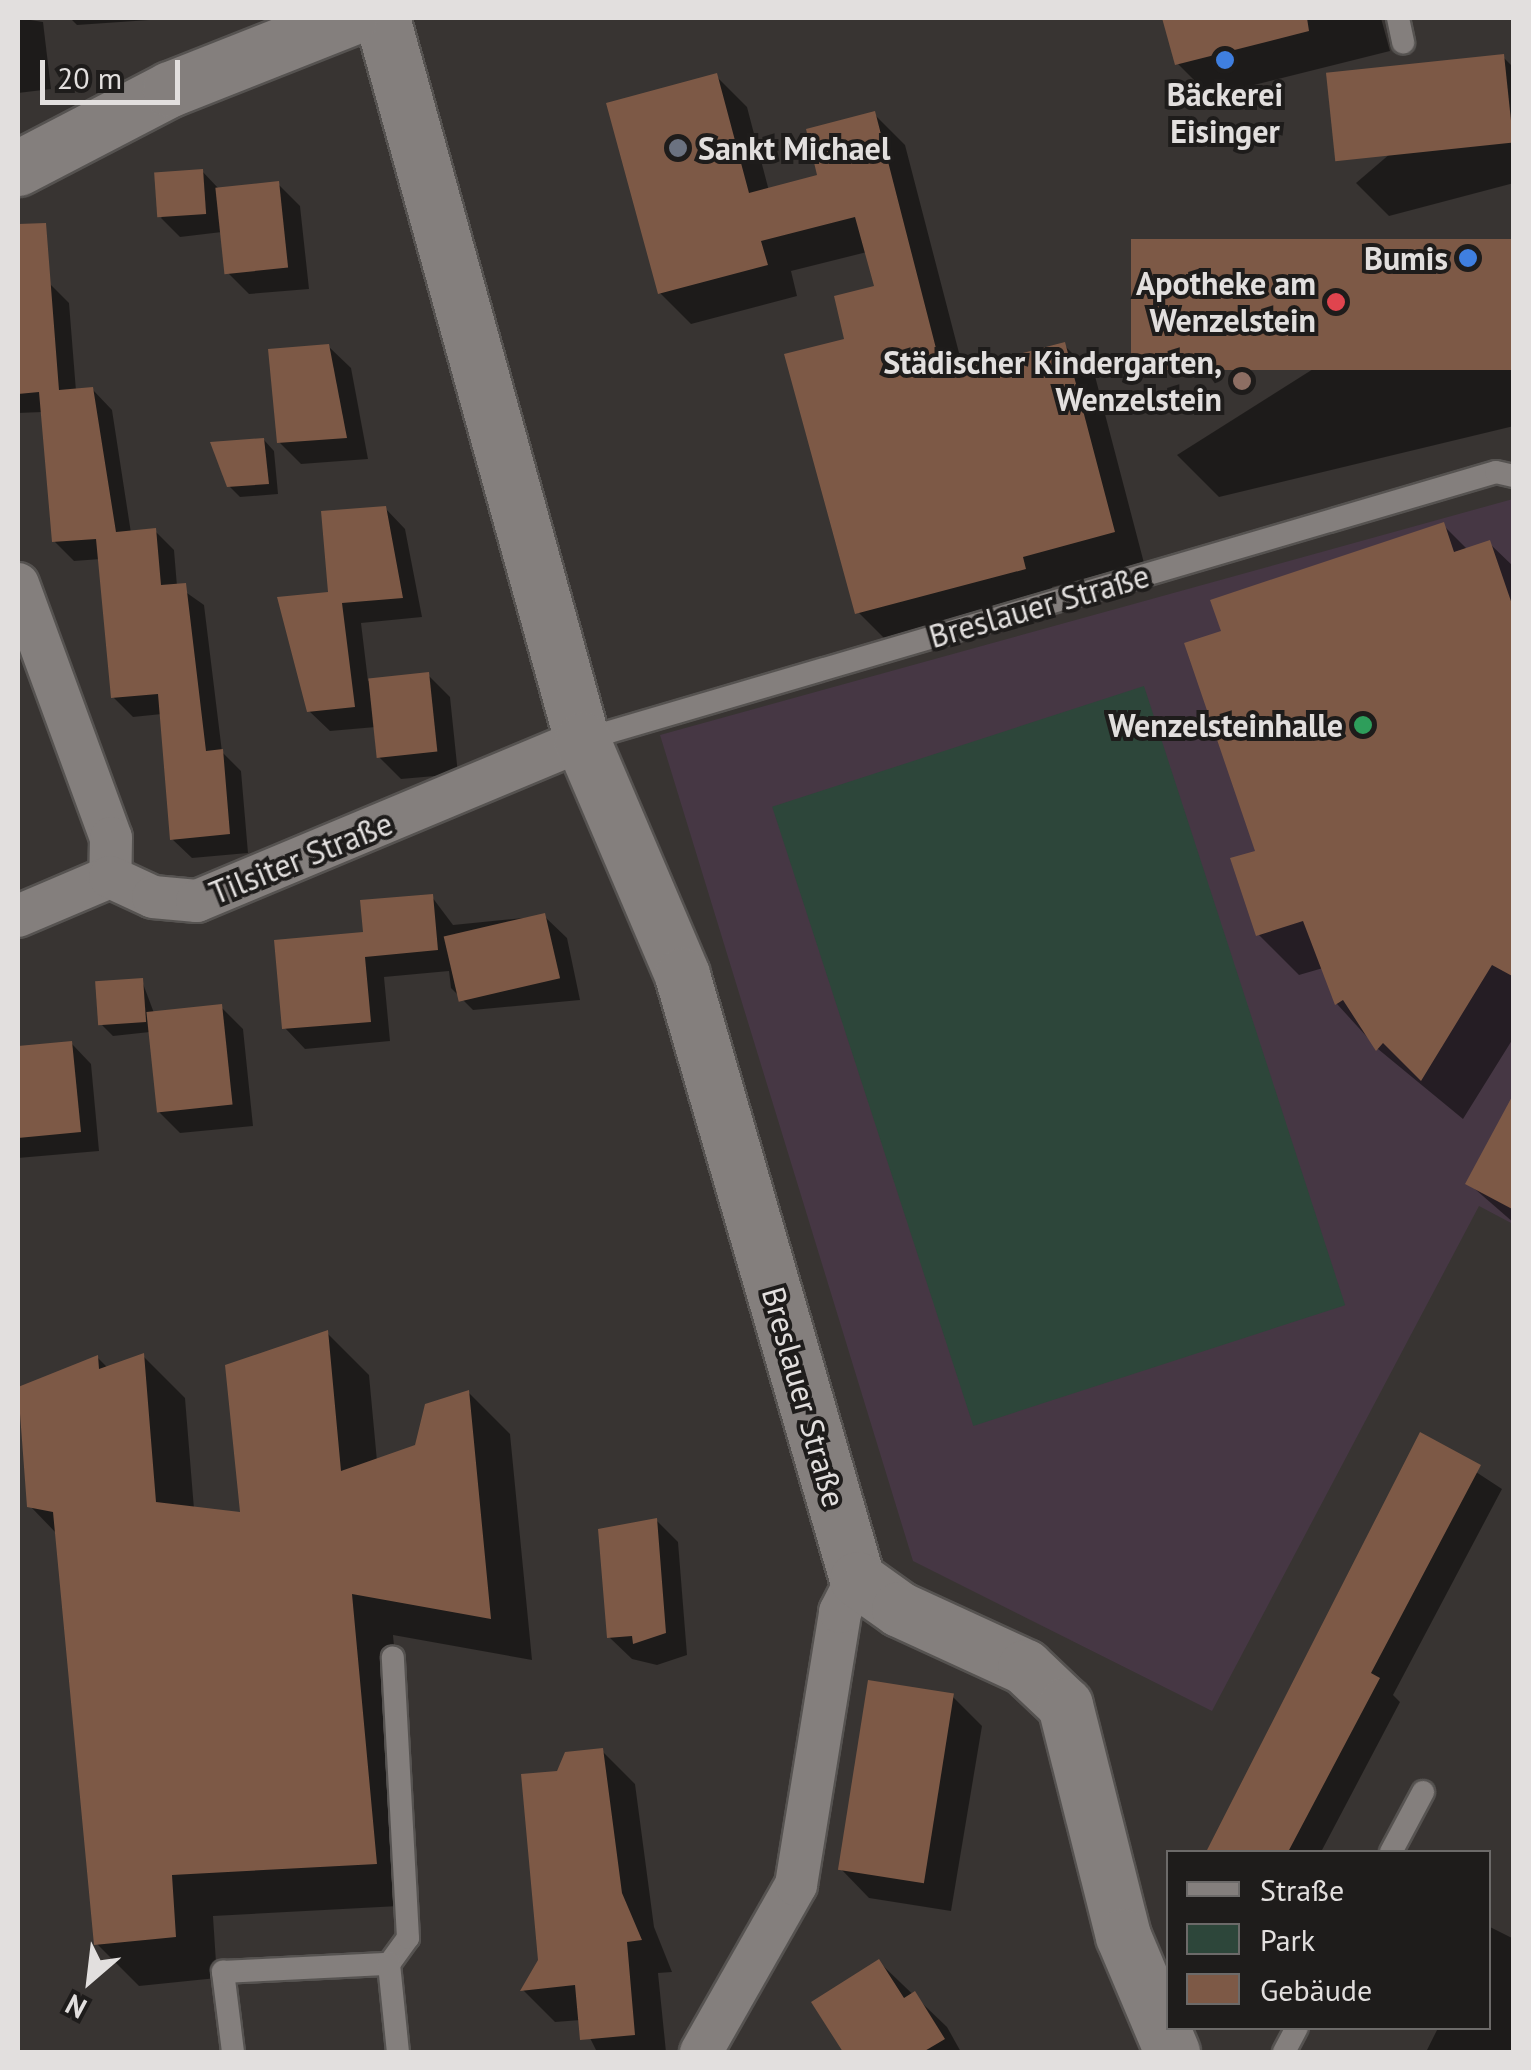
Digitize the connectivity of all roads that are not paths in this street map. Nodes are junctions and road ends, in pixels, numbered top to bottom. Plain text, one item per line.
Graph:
1 (349, 18) edge
2 (382, 18) edge
3 (1398, 18) edge
4 (276, 30) edge
5 (1403, 42) dead end
6 (18, 168) edge
7 (1505, 474) edge
8 (18, 584) edge
9 (582, 740) junction
10 (110, 878) junction
11 (18, 916) edge
12 (856, 1579) junction
13 (393, 1657) dead end
14 (1424, 1792) dead end
15 (1392, 1850) edge
16 (389, 1964) junction
17 (1297, 2030) edge
18 (233, 2052) edge
19 (398, 2052) edge
20 (701, 2052) edge
21 (1172, 2052) edge
22 (1284, 2052) edge

1 - 4 street
2 - 9 street, Breslauer Straße
3 - 5 lane
4 - 6 street
7 - 9 lane, Breslauer Straße
8 - 10 street
9 - 10 street, Tilsiter Straße
9 - 12 street, Breslauer Straße
10 - 11 street
12 - 20 street
12 - 21 street
13 - 16 lane
14 - 15 lane
16 - 18 lane
16 - 19 lane
17 - 22 lane

